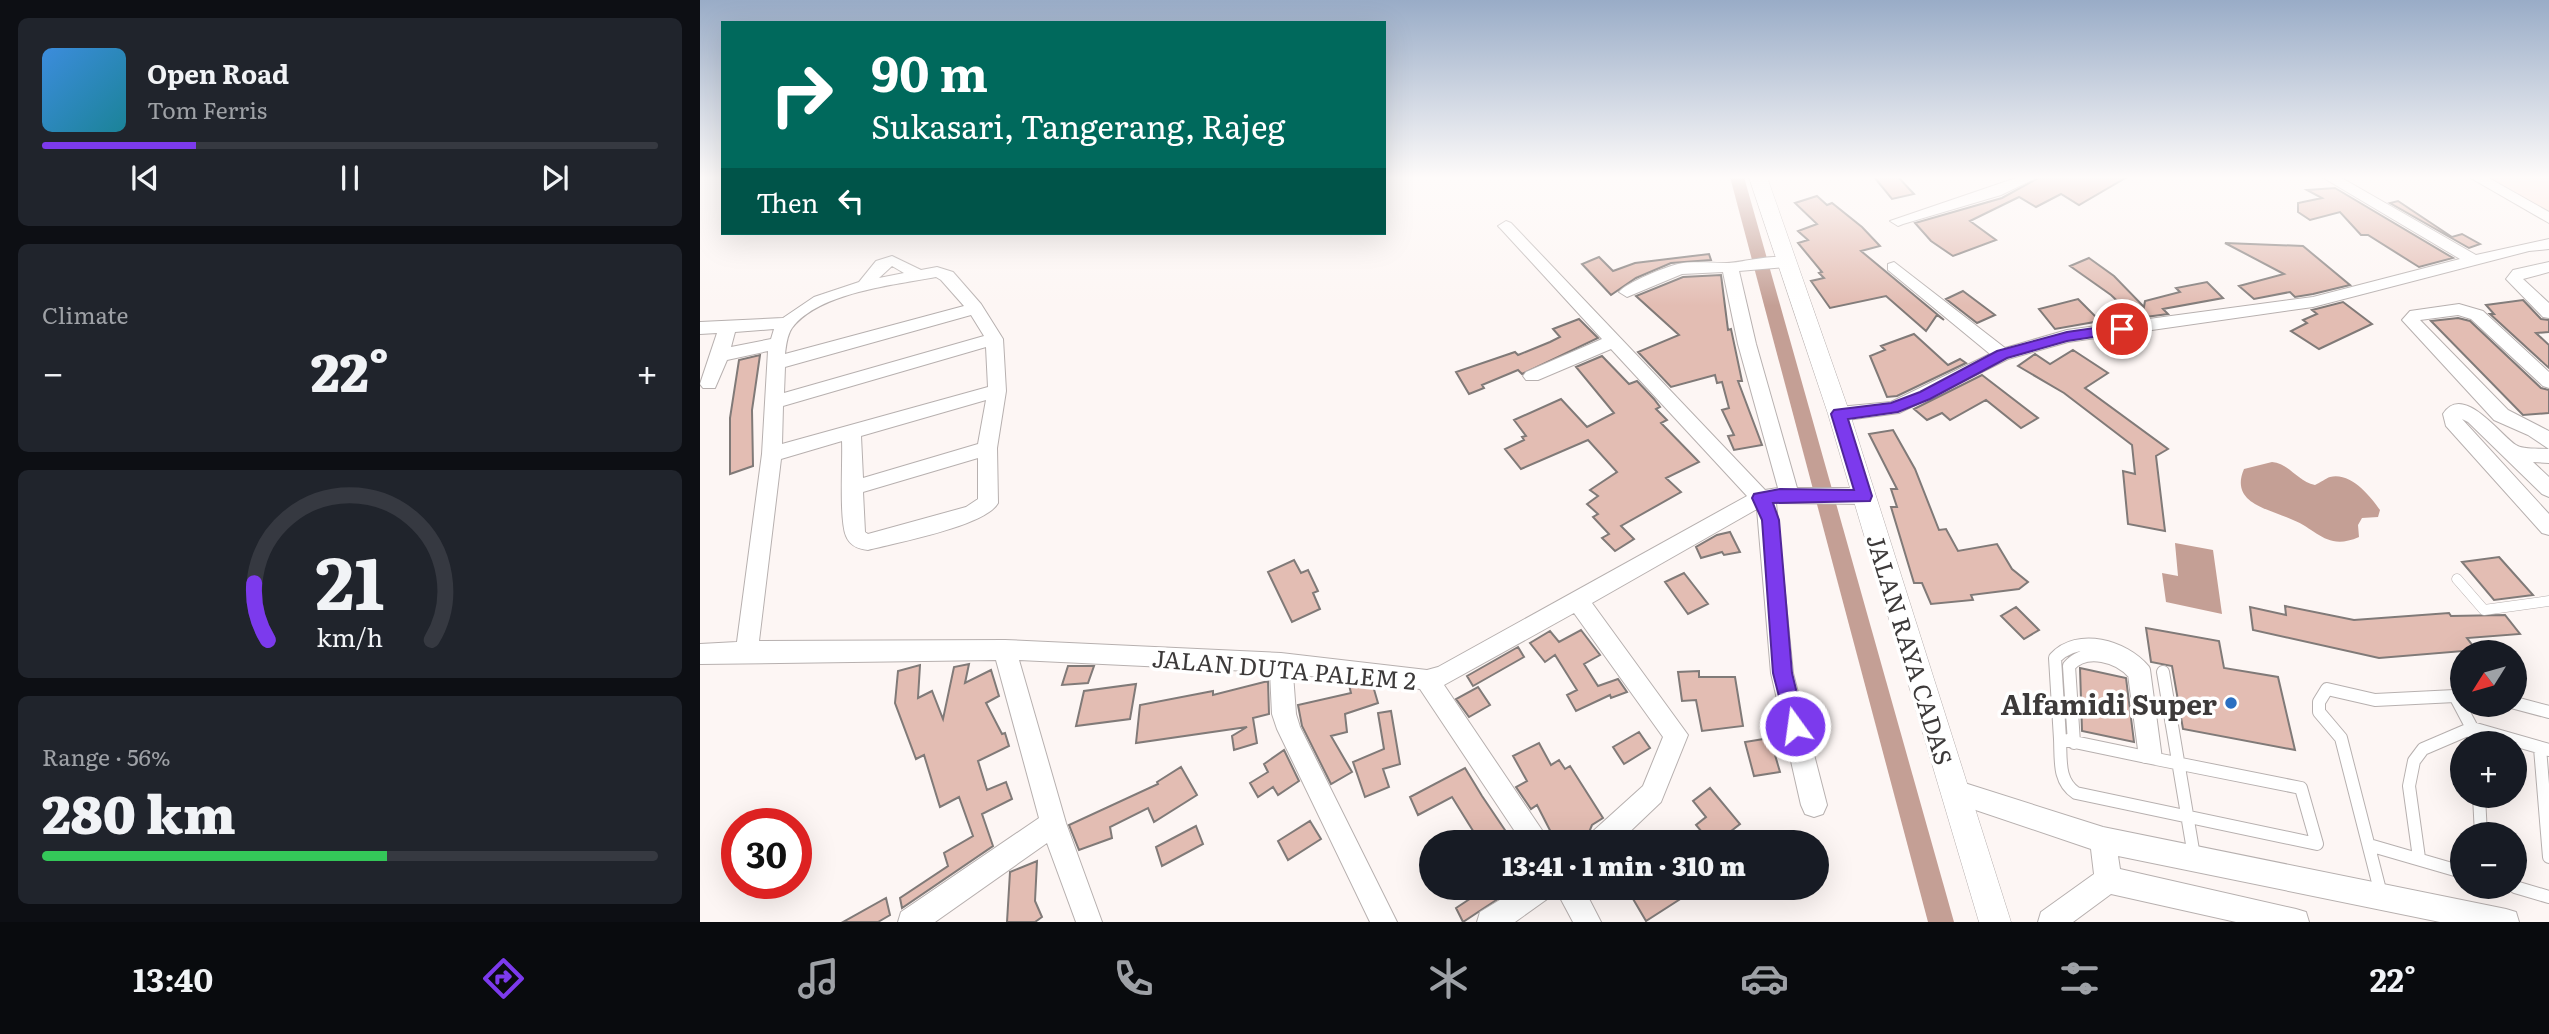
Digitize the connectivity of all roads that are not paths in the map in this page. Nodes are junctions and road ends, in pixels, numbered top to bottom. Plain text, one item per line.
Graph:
1 (1770, 220) edge
2 (1901, 220) edge
3 (2404, 220) edge
4 (1898, 221) dead end
5 (1506, 226) dead end
6 (2549, 244) edge
7 (2474, 260) junction
8 (1781, 263) junction
9 (1735, 267) junction
10 (1895, 267) dead end
11 (2549, 267) edge
12 (918, 276) joint
13 (1627, 292) dead end
14 (975, 308) junction
15 (2549, 313) edge
16 (786, 323) junction
17 (700, 328) edge
18 (727, 328) junction
19 (994, 339) junction
20 (1615, 340) junction
21 (777, 344) junction
22 (720, 355) junction
23 (2002, 355) junction
24 (776, 363) junction
25 (1532, 376) dead end
26 (2549, 382) edge
27 (709, 384) dead end
28 (997, 391) junction
29 (774, 402) junction
30 (1839, 414) junction
31 (851, 431) junction
32 (2544, 433) edge
33 (987, 448) junction
34 (2514, 453) junction
35 (772, 454) junction
36 (2549, 456) edge
37 (853, 488) junction
38 (2549, 489) edge
39 (1858, 496) junction
40 (1782, 497) junction
41 (2549, 527) edge
42 (2457, 579) dead end
43 (1578, 601) junction
44 (2549, 601) edge
45 (1004, 650) junction
46 (747, 651) junction
47 (700, 654) edge
48 (1280, 663) junction
49 (2163, 672) dead end
50 (1427, 680) junction
51 (2450, 696) edge
52 (2527, 706) edge
53 (2549, 712) edge
54 (2468, 718) edge
55 (2472, 728) junction
56 (2473, 731) edge
57 (2059, 739) junction
58 (2074, 743) junction
59 (2544, 749) edge
60 (2150, 758) junction
61 (2179, 764) junction
62 (1955, 792) junction
63 (1814, 805) dead end
64 (2188, 817) junction
65 (1053, 823) junction
66 (1530, 830) edge
67 (1613, 830) edge
68 (2103, 840) junction
69 (2369, 845) junction
70 (2549, 857) edge
71 (2418, 858) junction
72 (2195, 860) junction
73 (2450, 868) edge
74 (2108, 880) junction
75 (2527, 891) edge
76 (2381, 897) junction
77 (2549, 897) edge
78 (1525, 900) edge
79 (1575, 900) edge
80 (911, 922) edge
81 (1089, 922) edge
82 (1384, 922) edge
83 (1490, 922) edge
84 (1588, 922) edge
85 (1995, 922) edge
86 (2051, 922) edge
87 (2296, 922) edge
88 (2506, 922) edge

1 - 8 street, JALAN RAYA CADAS
2 - 4 street
3 - 7 street
5 - 20 street
6 - 7 street
7 - 23 street
8 - 9 street
8 - 30 street, JALAN RAYA CADAS
9 - 13 street
9 - 40 street
10 - 23 street
11 - 15 street
12 - 14 street
12 - 16 street
14 - 19 street
14 - 24 street
16 - 18 street
16 - 21 street
17 - 18 street
18 - 22 street
19 - 28 street
19 - 29 street
20 - 25 street
20 - 40 street
21 - 22 street
21 - 24 street
22 - 27 street
23 - 30 street
24 - 29 street
26 - 32 street
28 - 31 street
28 - 33 street
29 - 35 street
30 - 39 street, JALAN RAYA CADAS
31 - 35 street
31 - 37 street
33 - 37 street
33 - 37 street
34 - 36 street
34 - 38 street
34 - 41 street
35 - 46 street
39 - 40 street
39 - 62 street, JALAN RAYA CADAS
40 - 43 street, JALAN DUTA PALEM 2
40 - 63 street
42 - 44 lane
43 - 50 street, JALAN DUTA PALEM 2
43 - 67 street
45 - 46 street, JALAN DUTA PALEM 2
45 - 48 street, JALAN DUTA PALEM 2
45 - 65 street
46 - 47 street, JALAN DUTA PALEM 2
48 - 50 street, JALAN DUTA PALEM 2
48 - 82 street
49 - 61 lane
50 - 66 street
51 - 69 lane
52 - 53 lane
54 - 55 lane
55 - 56 lane
55 - 59 lane
55 - 71 lane
57 - 58 lane
57 - 60 lane
57 - 64 lane
58 - 60 lane
58 - 60 lane
59 - 70 lane
60 - 61 lane
61 - 64 lane
61 - 64 lane
62 - 68 street
62 - 85 street, JALAN RAYA CADAS
64 - 72 lane
65 - 80 street
65 - 81 street
68 - 72 street
68 - 74 street
69 - 71 lane
69 - 76 lane
71 - 73 lane
72 - 76 street
74 - 86 street
74 - 87 street
75 - 77 lane
76 - 88 street
78 - 83 street
79 - 84 street

